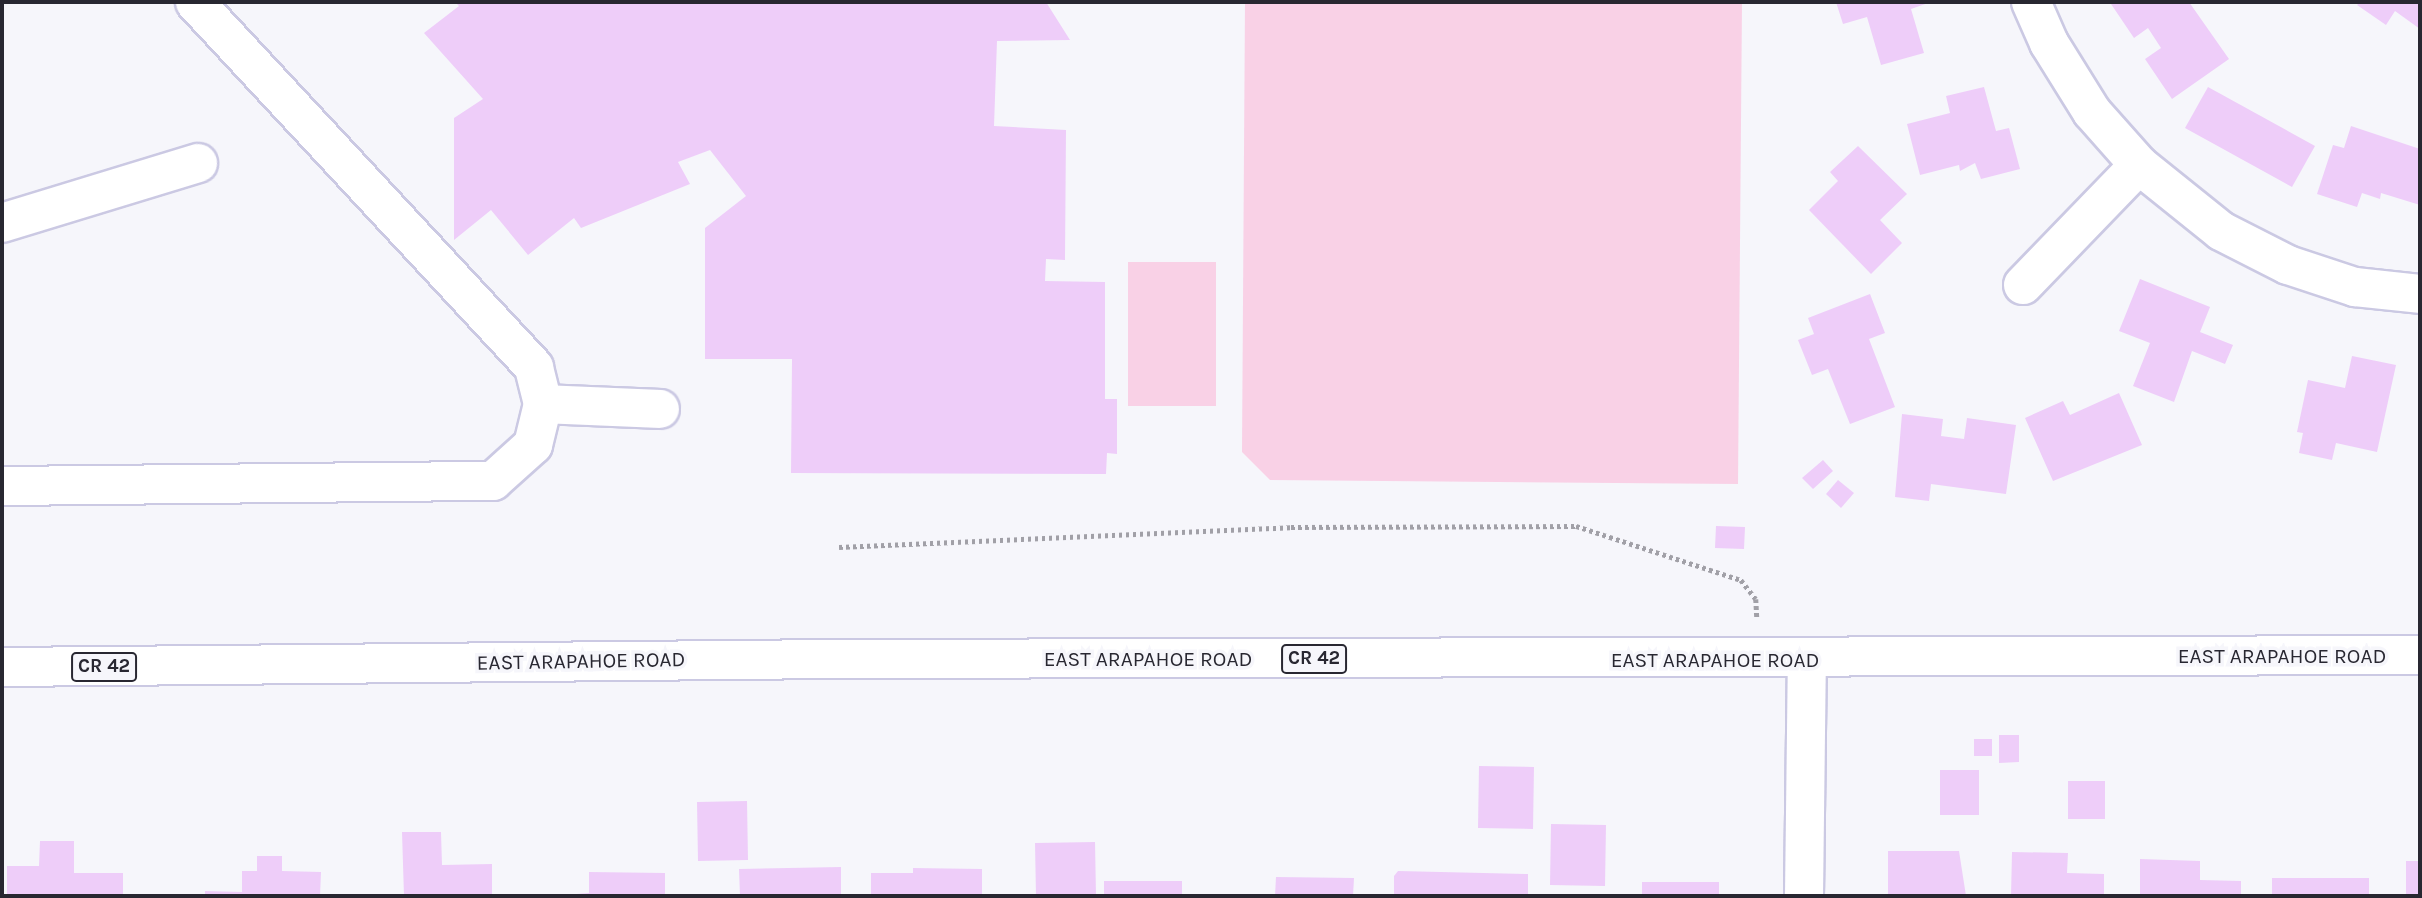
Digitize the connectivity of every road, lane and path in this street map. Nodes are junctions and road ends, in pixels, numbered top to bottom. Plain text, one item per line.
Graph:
1 (195, 2) edge
2 (2031, 2) edge
3 (198, 163) dead end
4 (2139, 165) junction
5 (2, 223) edge
6 (2024, 285) dead end
7 (2420, 294) edge
8 (543, 404) junction
9 (660, 409) dead end
10 (2, 486) edge
11 (839, 547) dead end
12 (2420, 655) edge
13 (1759, 660) junction
14 (1807, 660) junction
15 (2, 667) edge
16 (1804, 896) edge

1 - 8 main road
2 - 4 main road
3 - 5 main road
4 - 6 main road
4 - 7 main road
8 - 9 main road
8 - 10 main road
11 - 13 path
12 - 14 main road, EAST ARAPAHOE ROAD / CR 42
13 - 14 main road, EAST ARAPAHOE ROAD / CR 42
13 - 15 main road, EAST ARAPAHOE ROAD / CR 42
14 - 16 main road

